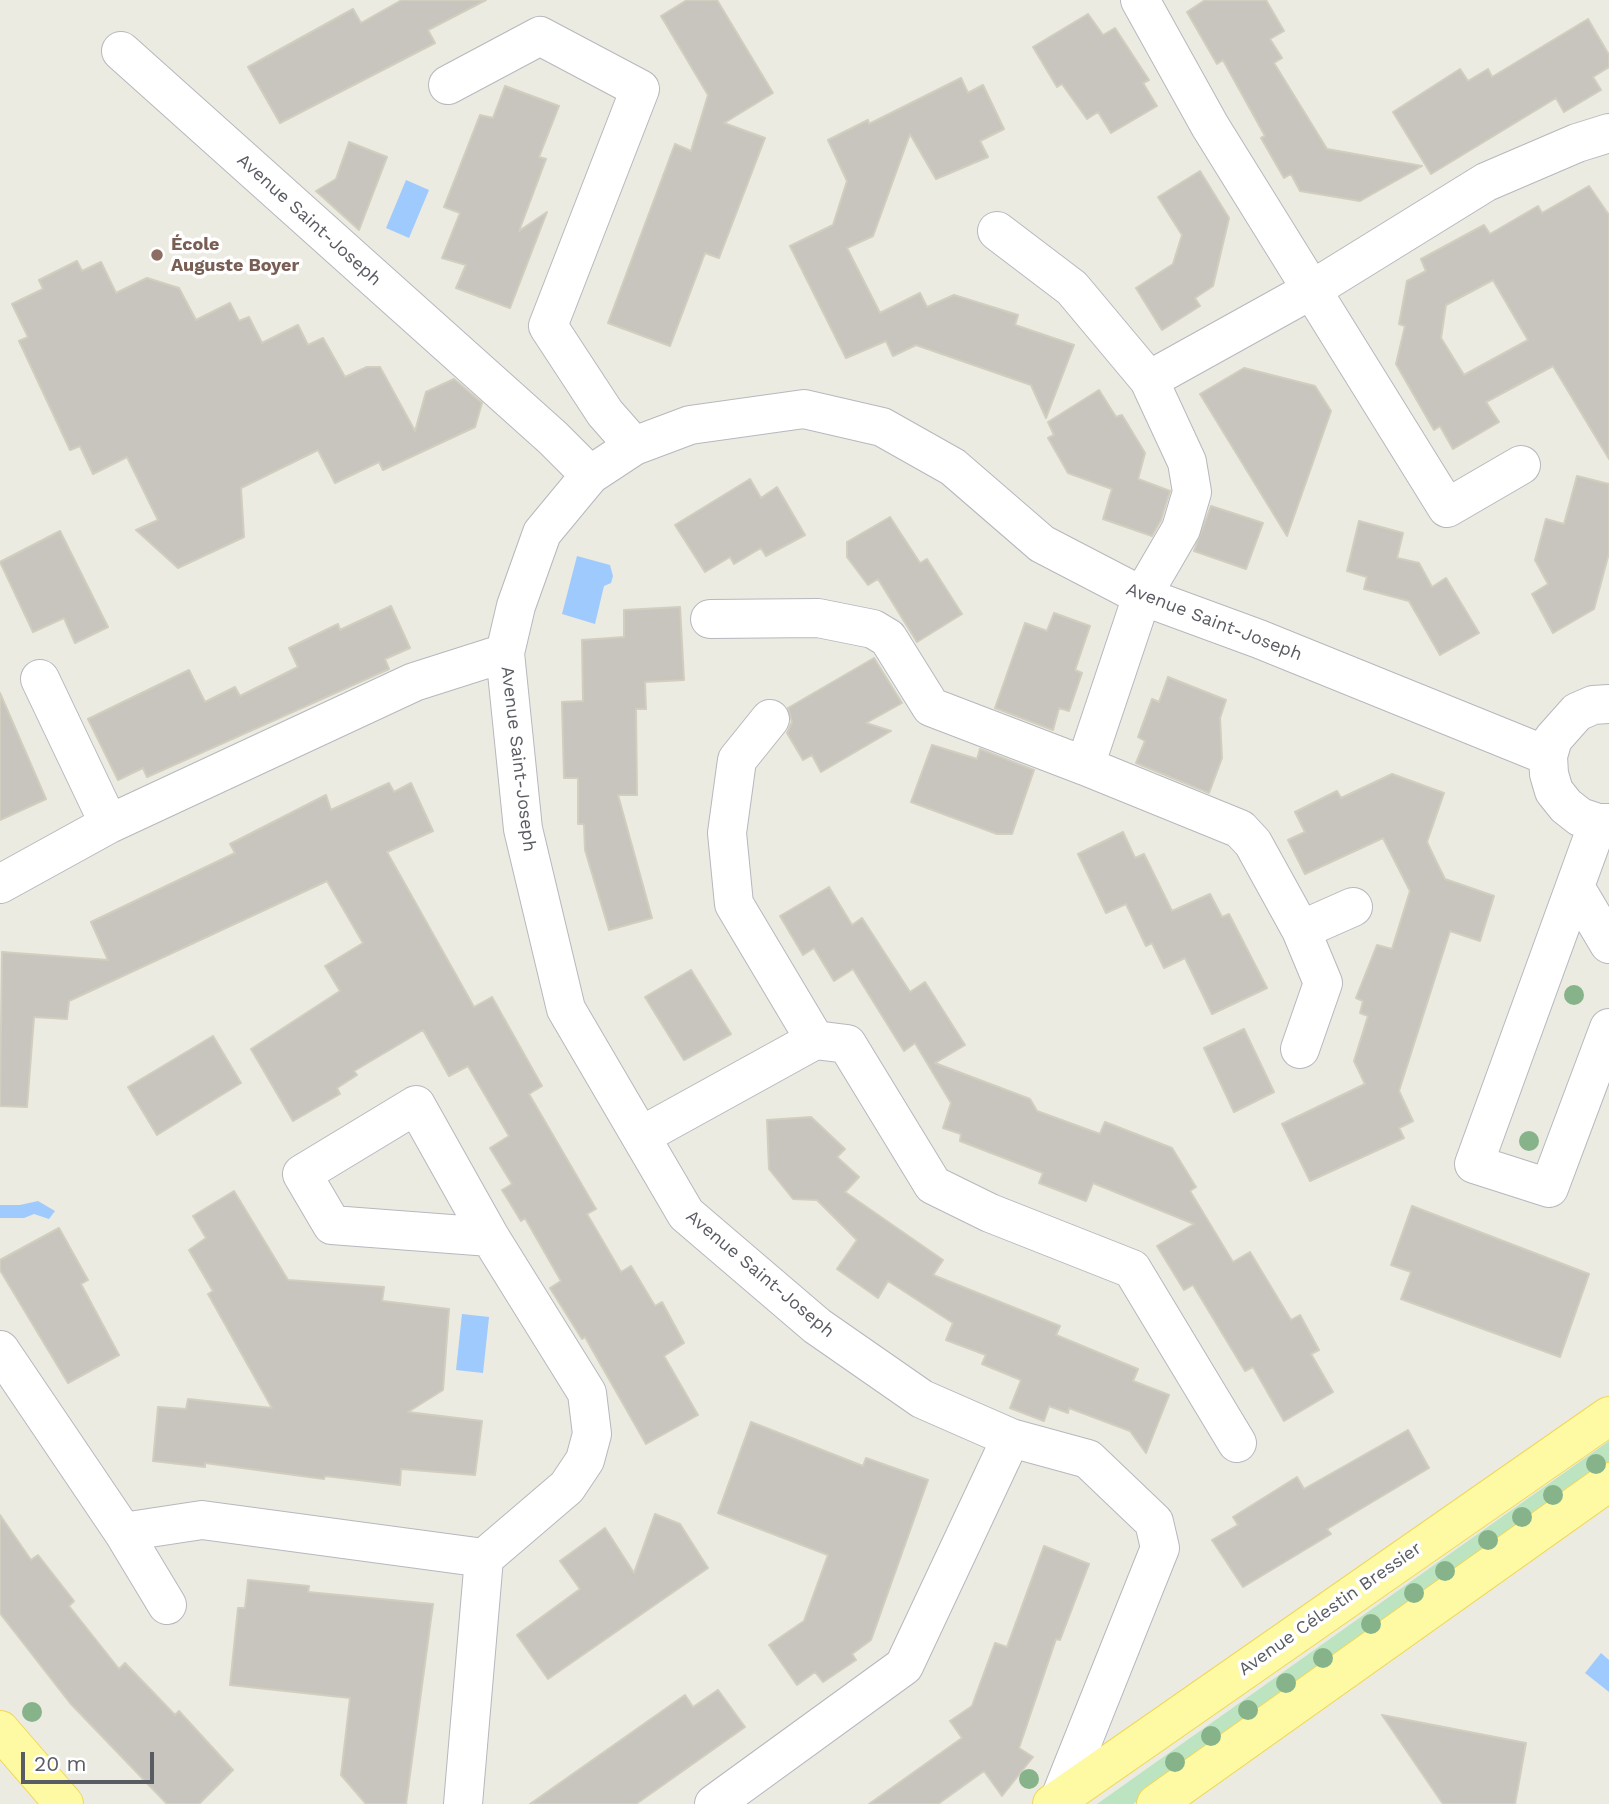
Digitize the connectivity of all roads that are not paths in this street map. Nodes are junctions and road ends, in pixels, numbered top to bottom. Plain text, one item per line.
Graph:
1 (1140, 0) edge
2 (121, 51) dead end
3 (448, 85) dead end
4 (1609, 133) edge
5 (997, 231) dead end
6 (1313, 289) junction
7 (1149, 380) junction
8 (634, 446) junction
9 (1521, 465) dead end
10 (590, 475) junction
11 (1142, 596) junction
12 (710, 619) dead end
13 (505, 653) junction
14 (40, 680) dead end
15 (1609, 704) edge
16 (770, 719) dead end
17 (1548, 756) junction
18 (1085, 766) junction
19 (1603, 823) edge
20 (109, 824) junction
21 (0, 884) edge
22 (1575, 887) junction
23 (1353, 908) dead end
24 (1301, 930) junction
25 (1609, 944) edge
26 (1609, 1028) edge
27 (815, 1040) junction
28 (1300, 1049) dead end
29 (641, 1136) junction
30 (490, 1237) junction
31 (0, 1350) edge
32 (1609, 1416) edge
33 (1011, 1438) junction
34 (1237, 1443) dead end
35 (1609, 1482) edge
36 (123, 1532) junction
37 (484, 1558) junction
38 (167, 1605) dead end
39 (0, 1730) edge
40 (1056, 1801) edge
41 (64, 1804) edge
42 (463, 1804) edge
43 (715, 1804) edge
44 (1156, 1804) edge

1 - 6 street
2 - 10 street, Avenue Saint-Joseph
3 - 8 street
4 - 6 street
5 - 7 street
6 - 7 street
6 - 9 street
7 - 11 street
8 - 10 street, Avenue Saint-Joseph
8 - 11 street, Avenue Saint-Joseph
10 - 13 street, Avenue Saint-Joseph
11 - 17 street, Avenue Saint-Joseph
11 - 18 street
12 - 18 street
13 - 20 street
13 - 29 street, Avenue Saint-Joseph
14 - 20 street
15 - 17 street
16 - 27 street
17 - 19 street
18 - 24 street
19 - 22 street
20 - 21 street
22 - 25 street
22 - 26 street
23 - 24 street
24 - 28 street
27 - 29 street
27 - 34 street
29 - 33 street, Avenue Saint-Joseph
30 - 30 street
30 - 37 street
31 - 36 street
32 - 40 main road, Avenue Célestin Bressier
33 - 40 street, Avenue Saint-Joseph
33 - 43 street
35 - 44 main road
36 - 37 street
36 - 38 street
37 - 42 street
39 - 41 main road

